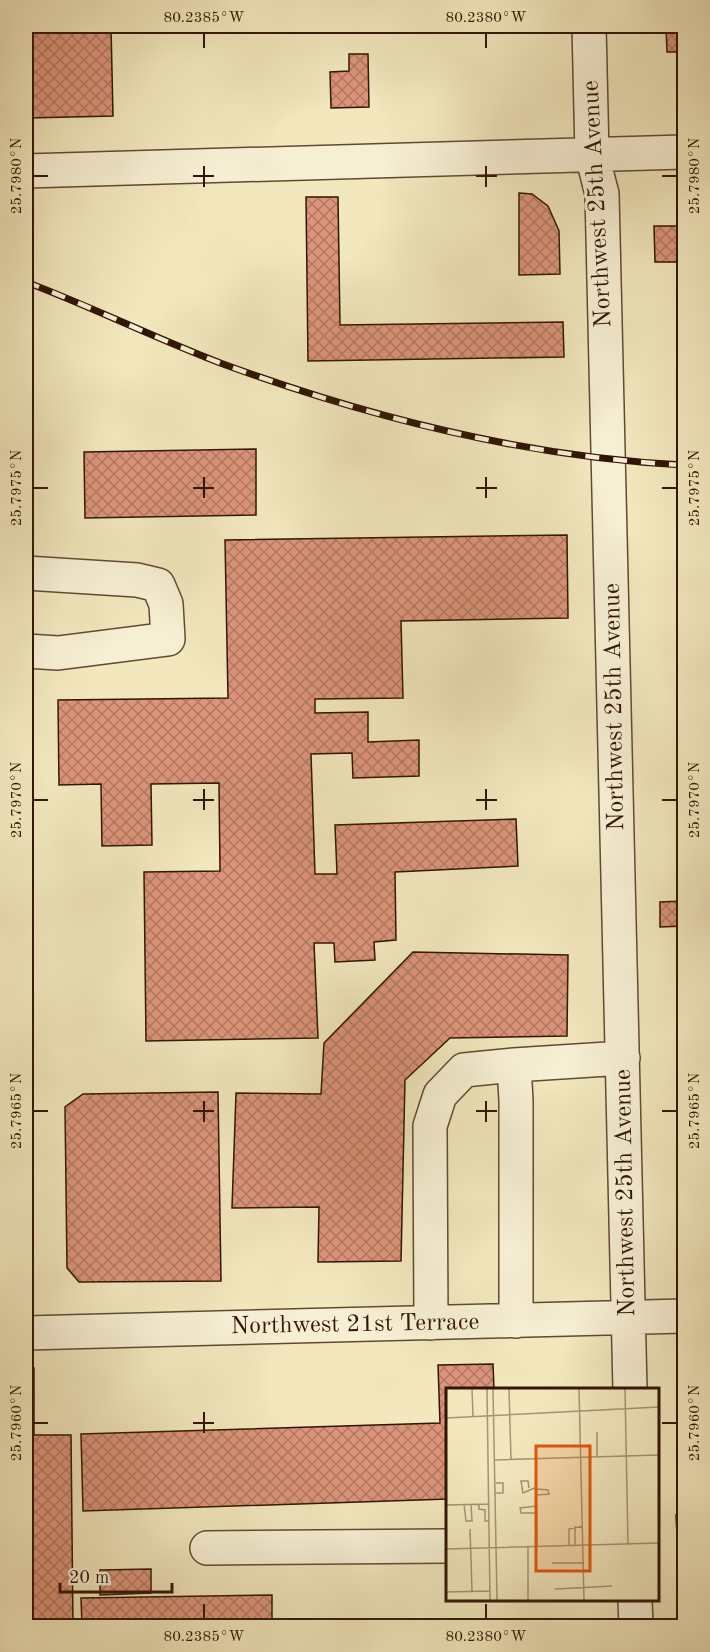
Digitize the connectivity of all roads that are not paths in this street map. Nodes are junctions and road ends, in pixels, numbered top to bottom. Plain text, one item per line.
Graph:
1 (589, 26) edge
2 (684, 152) edge
3 (592, 155) junction
4 (26, 171) edge
5 (26, 573) edge
6 (26, 651) edge
7 (623, 1058) junction
8 (514, 1065) junction
9 (684, 1316) edge
10 (629, 1318) junction
11 (516, 1321) junction
12 (431, 1323) junction
13 (26, 1334) edge
14 (630, 1388) edge
15 (446, 1546) edge
16 (207, 1548) dead end
17 (635, 1601) edge
18 (636, 1626) edge

1 - 3 street, Northwest 25th Avenue
2 - 3 street
3 - 4 street
3 - 7 street, Northwest 25th Avenue
5 - 6 street
7 - 8 street
7 - 10 street, Northwest 25th Avenue
8 - 11 street
8 - 12 street
9 - 10 street, Northwest 21st Terrace
10 - 11 street, Northwest 21st Terrace
10 - 14 street, Northwest 25th Avenue
11 - 12 street, Northwest 21st Terrace
12 - 13 street, Northwest 21st Terrace
15 - 16 street
17 - 18 street

